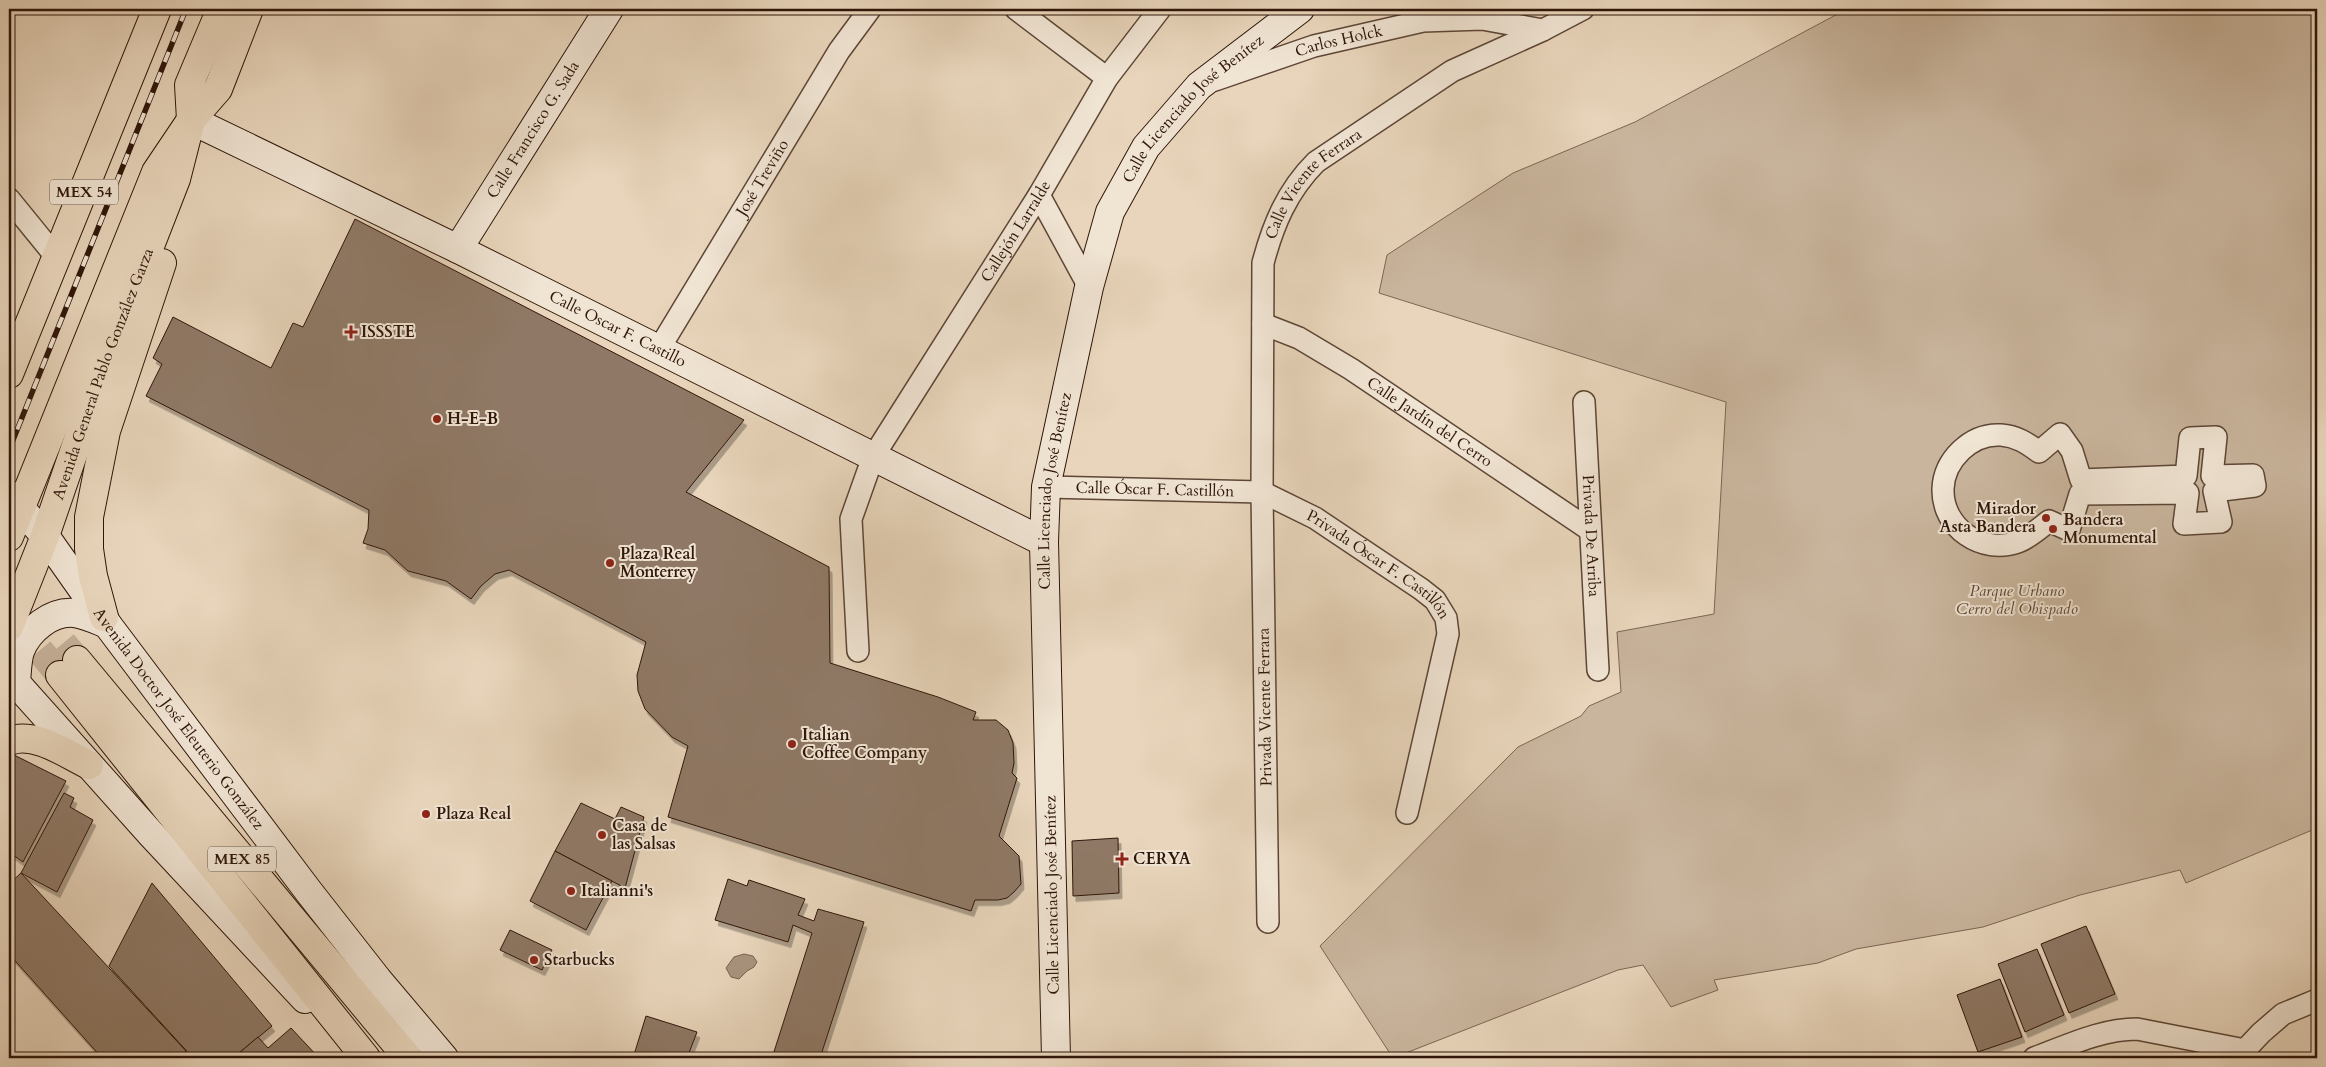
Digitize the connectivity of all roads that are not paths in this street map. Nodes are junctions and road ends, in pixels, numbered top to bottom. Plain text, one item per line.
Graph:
1 (157, 9) edge
2 (221, 9) edge
3 (249, 9) edge
4 (870, 9) edge
5 (1016, 9) edge
6 (1160, 9) edge
7 (1300, 9) edge
8 (1583, 9) edge
9 (606, 10) edge
10 (1543, 30) junction
11 (1106, 78) junction
12 (1199, 86) junction
13 (199, 124) junction
14 (1039, 195) junction
15 (9, 199) edge
16 (458, 249) junction
17 (57, 258) junction
18 (1089, 287) junction
19 (1263, 324) junction
20 (659, 349) junction
21 (9, 374) edge
22 (1584, 402) dead end
23 (102, 403) junction
24 (47, 438) junction
25 (2039, 452) joint
26 (874, 457) junction
27 (1046, 487) junction
28 (1262, 492) junction
29 (14, 501) edge
30 (1590, 530) junction
31 (45, 536) junction
32 (9, 537) edge
33 (1044, 542) junction
34 (106, 620) junction
35 (9, 627) edge
36 (858, 651) dead end
37 (1598, 670) dead end
38 (12, 679) edge
39 (9, 740) edge
40 (89, 765) junction
41 (1407, 813) dead end
42 (1268, 922) dead end
43 (2317, 1000) edge
44 (333, 1018) junction
45 (2247, 1054) edge
46 (366, 1058) edge
47 (408, 1058) edge
48 (444, 1058) edge
49 (1056, 1058) edge
50 (2034, 1058) edge

1 - 17 main road, MEX 54
2 - 13 main road
3 - 13 main road
4 - 20 street, José Treviño
5 - 11 street
6 - 11 street, Callejón Larralde
7 - 12 street, Calle Licenciado José Benítez
8 - 10 street, Calle Vicente Ferrara
9 - 16 street, Calle Francisco G. Sada
10 - 12 street, Carlos Holck
10 - 19 street, Calle Vicente Ferrara
11 - 14 street, Callejón Larralde
12 - 18 street, Calle Licenciado José Benítez
13 - 16 street, Calle Oscar F. Castillo
13 - 23 main road
13 - 24 main road, Avenida General Pablo González Garza / MEX 54
14 - 18 street
14 - 26 street, Callejón Larralde
15 - 17 street
16 - 20 street, Calle Oscar F. Castillo
17 - 21 main road, MEX 54
18 - 27 street, Calle Licenciado José Benítez
19 - 28 street, Calle Vicente Ferrara
19 - 30 street, Calle Jardín del Cerro
20 - 26 street, Calle Oscar F. Castillo
22 - 30 street, Privada De Arriba
23 - 24 main road
23 - 31 main road, Avenida General Pablo González Garza
23 - 34 main road
24 - 29 main road, Avenida General Pablo González Garza / MEX 54
25 - 25 street
26 - 33 street, Calle Oscar F. Castillo
26 - 36 street, Callejón Larralde
27 - 28 street, Calle Óscar F. Castillón
27 - 33 street, Calle Licenciado José Benítez
28 - 41 street, Privada Óscar F. Castillón
28 - 42 street, Privada Vicente Ferrara
29 - 31 street, Avenida Doctor José Eleuterio González / MEX 85
29 - 32 main road, Avenida General Pablo González Garza / MEX 54
30 - 37 street, Privada De Arriba
31 - 34 street, Avenida Doctor José Eleuterio González / MEX 85
31 - 35 main road, Avenida General Pablo González Garza
33 - 49 street, Calle Licenciado José Benítez
34 - 38 street
34 - 48 street, Avenida Doctor José Eleuterio González / MEX 85
38 - 40 street
39 - 40 main road
40 - 44 street
43 - 45 street
44 - 46 main road, MEX 85
44 - 47 main road, MEX 85
45 - 50 street

